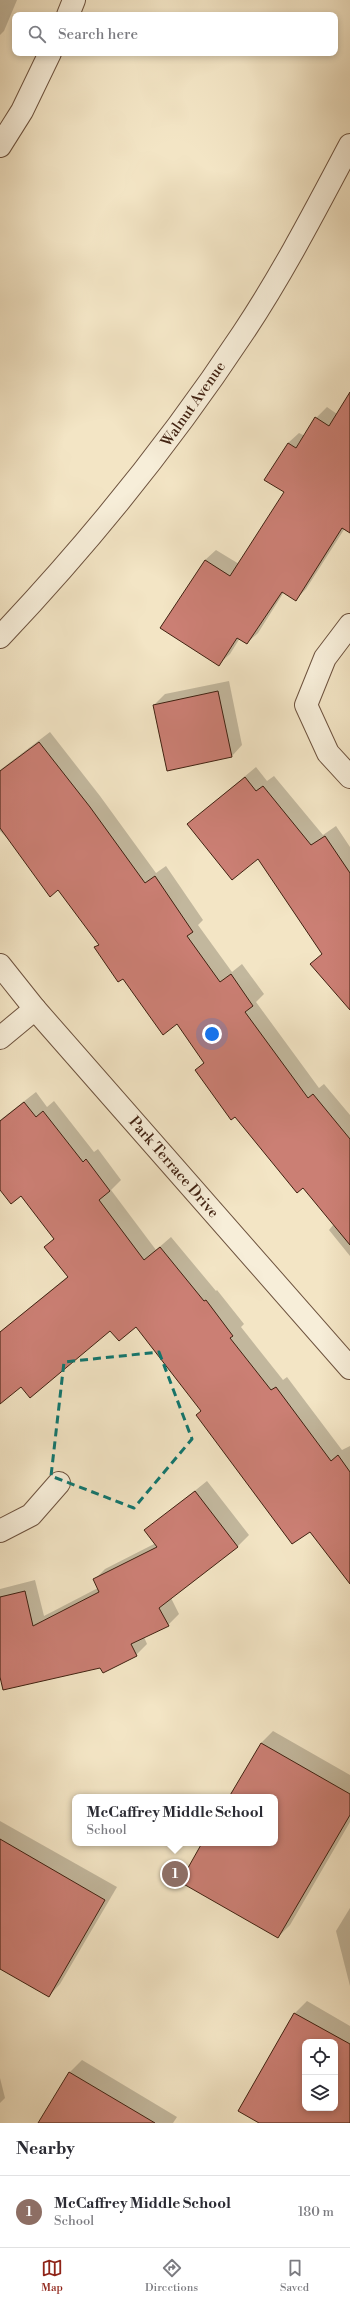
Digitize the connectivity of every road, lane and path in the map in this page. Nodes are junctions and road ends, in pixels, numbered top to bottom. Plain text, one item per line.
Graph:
1 (74, 0) edge
2 (69, 12) edge
3 (49, 56) edge
4 (350, 145) edge
5 (0, 146) edge
6 (350, 625) edge
7 (0, 638) edge
8 (350, 777) edge
9 (0, 965) edge
10 (35, 1009) junction
11 (0, 1038) edge
12 (350, 1368) edge
13 (59, 1483) dead end
14 (0, 1531) edge

1 - 2 street
3 - 5 street
4 - 7 street, Walnut Avenue
6 - 8 street
9 - 10 street, Park Terrace Drive
10 - 11 street
10 - 12 street, Park Terrace Drive
13 - 14 street

